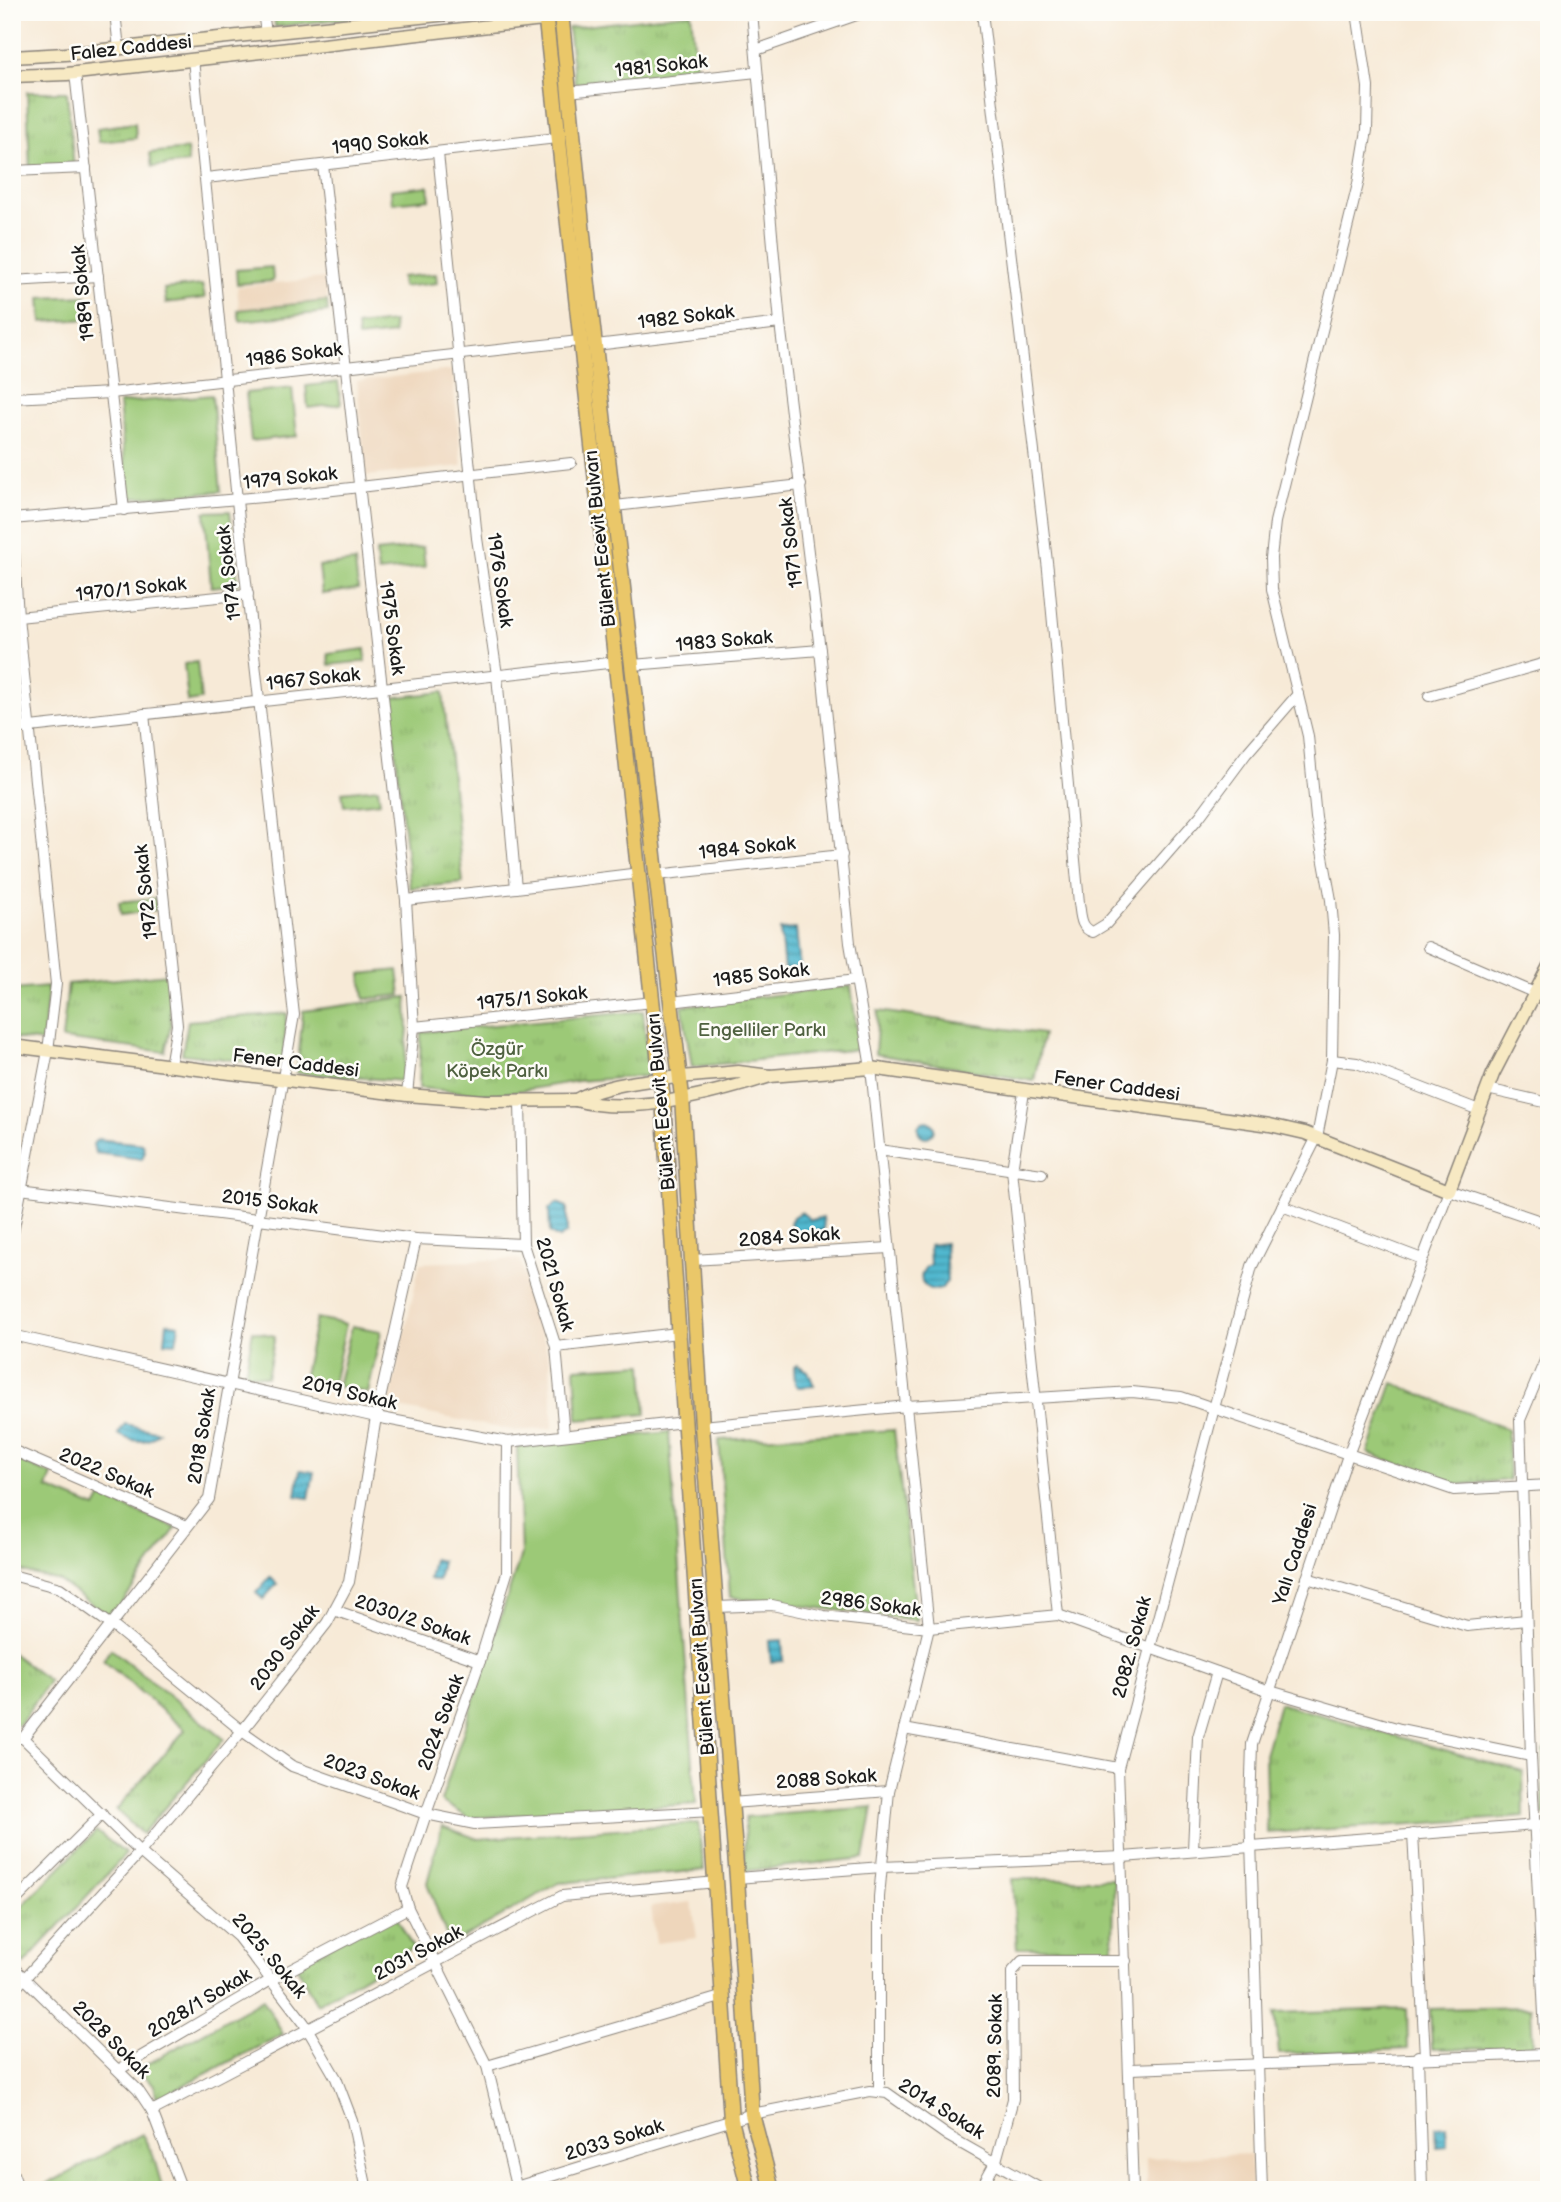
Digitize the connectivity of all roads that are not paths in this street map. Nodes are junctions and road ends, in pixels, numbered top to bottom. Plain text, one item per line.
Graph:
1 (115, 12) edge
2 (263, 12) edge
3 (468, 12) edge
4 (752, 12) edge
5 (865, 12) edge
6 (982, 12) edge
7 (1357, 12) edge
8 (425, 14) edge
9 (552, 14) edge
10 (266, 33) junction
11 (192, 41) junction
12 (119, 49) junction
13 (756, 50) junction
14 (12, 57) edge
15 (194, 59) junction
16 (757, 72) junction
17 (75, 73) junction
18 (12, 76) edge
19 (568, 92) junction
20 (557, 138) junction
21 (439, 153) junction
22 (323, 165) junction
23 (86, 168) junction
24 (12, 171) edge
25 (206, 178) junction
26 (98, 276) junction
27 (12, 281) edge
28 (780, 323) junction
29 (579, 341) junction
30 (596, 345) junction
31 (458, 353) junction
32 (345, 366) junction
33 (225, 380) junction
34 (111, 393) junction
35 (12, 398) edge
36 (571, 463) dead end
37 (471, 476) junction
38 (801, 485) junction
39 (358, 487) junction
40 (237, 500) junction
41 (615, 506) junction
42 (124, 510) junction
43 (12, 519) edge
44 (248, 594) junction
45 (18, 617) junction
46 (820, 650) junction
47 (617, 662) junction
48 (1549, 662) edge
49 (632, 665) junction
50 (497, 675) junction
51 (383, 688) junction
52 (1298, 694) junction
53 (1429, 696) dead end
54 (261, 701) junction
55 (144, 714) junction
56 (30, 727) junction
57 (12, 729) edge
58 (842, 855) junction
59 (640, 873) junction
60 (656, 875) junction
61 (516, 888) junction
62 (406, 900) junction
63 (1428, 947) dead end
64 (1549, 966) edge
65 (856, 980) junction
66 (1535, 993) junction
67 (653, 1002) junction
68 (671, 1002) junction
69 (414, 1027) junction
70 (12, 1046) edge
71 (48, 1051) junction
72 (1332, 1060) junction
73 (170, 1066) junction
74 (871, 1068) junction
75 (770, 1076) junction
76 (679, 1077) junction
77 (660, 1079) junction
78 (282, 1080) junction
79 (1487, 1089) junction
80 (1024, 1092) junction
81 (407, 1095) junction
82 (682, 1097) junction
83 (576, 1100) junction
84 (663, 1100) junction
85 (520, 1102) junction
86 (1549, 1103) edge
87 (1479, 1110) junction
88 (1317, 1137) junction
89 (879, 1150) junction
90 (1012, 1170) junction
91 (1042, 1174) dead end
92 (17, 1189) edge
93 (1449, 1190) junction
94 (1282, 1206) junction
95 (259, 1217) junction
96 (1549, 1224) edge
97 (12, 1238) edge
98 (416, 1239) junction
99 (523, 1244) junction
100 (889, 1248) junction
101 (1422, 1259) junction
102 (692, 1260) junction
103 (678, 1333) junction
104 (12, 1335) edge
105 (556, 1347) junction
106 (1549, 1351) edge
107 (227, 1382) junction
108 (1037, 1396) junction
109 (906, 1406) junction
110 (1212, 1407) junction
111 (376, 1417) junction
112 (684, 1422) junction
113 (702, 1426) junction
114 (564, 1434) junction
115 (508, 1441) junction
116 (12, 1450) edge
117 (1348, 1455) junction
118 (1549, 1485) edge
119 (1522, 1487) junction
120 (187, 1526) junction
121 (12, 1575) edge
122 (1307, 1578) junction
123 (721, 1607) junction
124 (334, 1610) junction
125 (1058, 1615) junction
126 (1526, 1620) junction
127 (113, 1626) junction
128 (929, 1628) junction
129 (1148, 1648) junction
130 (480, 1661) junction
131 (1217, 1672) junction
132 (1270, 1691) junction
133 (904, 1729) junction
134 (242, 1731) junction
135 (18, 1738) edge
136 (1531, 1756) junction
137 (1118, 1768) junction
138 (889, 1791) junction
139 (731, 1803) junction
140 (712, 1811) junction
141 (102, 1814) junction
142 (426, 1814) junction
143 (1549, 1824) edge
144 (1535, 1826) junction
145 (1413, 1834) junction
146 (1253, 1847) junction
147 (1193, 1850) junction
148 (141, 1852) junction
149 (1123, 1857) junction
150 (882, 1867) junction
151 (737, 1878) junction
152 (717, 1882) junction
153 (12, 1904) edge
154 (408, 1908) junction
155 (1125, 1961) junction
156 (436, 1962) junction
157 (12, 1966) edge
158 (25, 1978) junction
159 (271, 1980) junction
160 (12, 1992) edge
161 (724, 1997) junction
162 (309, 2031) junction
163 (1547, 2053) edge
164 (1422, 2056) junction
165 (1259, 2063) junction
166 (487, 2066) junction
167 (120, 2070) junction
168 (1130, 2070) junction
169 (879, 2092) junction
170 (152, 2111) junction
171 (752, 2113) junction
172 (731, 2120) junction
173 (996, 2161) junction
174 (12, 2171) edge
175 (514, 2189) edge
176 (19, 2190) edge
177 (182, 2190) edge
178 (367, 2190) edge
179 (750, 2190) edge
180 (772, 2190) edge
181 (981, 2190) edge
182 (1043, 2190) edge
183 (1133, 2190) edge
184 (1262, 2190) edge
185 (1422, 2190) edge

1 - 12 street
2 - 10 street
3 - 8 street, Falez Caddesi
4 - 13 street, 1971 Sokak
5 - 13 street
6 - 52 street
7 - 52 street, 2082. Sokak
8 - 10 street, Falez Caddesi
9 - 15 street, Falez Caddesi
9 - 19 main road, Bülent Ecevit Bulvarı
9 - 20 main road, Bülent Ecevit Bulvarı
10 - 11 street, Falez Caddesi
11 - 12 street, Falez Caddesi
11 - 15 street
12 - 14 street, Falez Caddesi
13 - 16 street, 1971 Sokak
15 - 17 street, Falez Caddesi
15 - 25 street, 1974 Sokak
16 - 19 street, 1981 Sokak
16 - 28 street, 1971 Sokak
17 - 18 street, Falez Caddesi
17 - 23 street, 1989 Sokak
19 - 30 main road, Bülent Ecevit Bulvarı
20 - 21 street, 1990 Sokak
20 - 29 main road, Bülent Ecevit Bulvarı
21 - 22 street, 1990 Sokak
21 - 31 street, 1976 Sokak
22 - 25 street, 1990 Sokak
22 - 32 street, 1975 Sokak
23 - 24 street
23 - 26 street, 1989 Sokak
25 - 33 street, 1974 Sokak
26 - 27 street
26 - 34 street, 1989 Sokak
28 - 30 street, 1982 Sokak
28 - 38 street, 1971 Sokak
29 - 31 street, 1986 Sokak
29 - 47 main road, Bülent Ecevit Bulvarı
30 - 41 main road, Bülent Ecevit Bulvarı
31 - 32 street, 1986 Sokak
31 - 37 street, 1976 Sokak
32 - 33 street, 1986 Sokak
32 - 39 street, 1975 Sokak
33 - 34 street, 1986 Sokak
33 - 40 street, 1974 Sokak
34 - 35 street, 1986 Sokak
34 - 42 street, 1989 Sokak
36 - 37 street, 1979 Sokak
37 - 39 street, 1979 Sokak
37 - 50 street, 1976 Sokak
38 - 41 street
38 - 46 street, 1971 Sokak
39 - 40 street, 1979 Sokak
39 - 51 street, 1975 Sokak
40 - 42 street, 1979 Sokak
40 - 44 street, 1974 Sokak
41 - 49 main road, Bülent Ecevit Bulvarı
42 - 43 street, 1979 Sokak
43 - 45 street
44 - 45 street, 1970/1 Sokak
44 - 54 street, 1974 Sokak
45 - 56 street
46 - 49 street, 1983 Sokak
46 - 58 street, 1971 Sokak
47 - 50 street, 1967 Sokak
47 - 59 main road, Bülent Ecevit Bulvarı
48 - 53 street
49 - 60 main road, Bülent Ecevit Bulvarı
50 - 51 street, 1967 Sokak
50 - 61 street, 1976 Sokak
51 - 54 street, 1967 Sokak
51 - 62 street, 1975 Sokak
52 - 72 street, 2082. Sokak
54 - 55 street, 1967 Sokak
54 - 78 street, 1974 Sokak
55 - 56 street, 1967 Sokak
55 - 73 street, 1972 Sokak
56 - 57 street, 1967 Sokak
56 - 71 street
58 - 60 street, 1984 Sokak
58 - 65 street, 1971 Sokak
59 - 61 street
59 - 67 main road, Bülent Ecevit Bulvarı
60 - 68 main road, Bülent Ecevit Bulvarı
61 - 62 street
62 - 69 street, 1975 Sokak
63 - 66 street
64 - 66 street, Yalı Caddesi
65 - 68 street, 1985 Sokak
65 - 74 street, 1971 Sokak
66 - 79 street, Yalı Caddesi
67 - 69 street, 1975/1 Sokak
67 - 77 main road, Bülent Ecevit Bulvarı
68 - 76 main road, Bülent Ecevit Bulvarı
69 - 81 street, 1975 Sokak
70 - 71 street, Fener Caddesi
71 - 73 street, Fener Caddesi
71 - 92 street
72 - 87 street
72 - 88 street, 2082. Sokak
73 - 78 street, Fener Caddesi
74 - 75 street, Fener Caddesi
74 - 80 street, Fener Caddesi
74 - 89 street, 1971 Sokak
75 - 76 street, Fener Caddesi
75 - 82 street, Fener Caddesi
76 - 77 street, Fener Caddesi
76 - 82 main road, Bülent Ecevit Bulvarı
77 - 83 street, Fener Caddesi
77 - 84 main road, Bülent Ecevit Bulvarı
78 - 81 street, Fener Caddesi
78 - 95 street, 2018 Sokak
79 - 86 street
79 - 87 street, Yalı Caddesi
80 - 88 street, Fener Caddesi
80 - 90 street
81 - 85 street, Fener Caddesi
82 - 84 street, Fener Caddesi
82 - 102 main road, Bülent Ecevit Bulvarı
83 - 84 street, Fener Caddesi
83 - 85 street, Fener Caddesi
84 - 103 main road, Bülent Ecevit Bulvarı
85 - 99 street, 2021 Sokak
87 - 93 street, Yalı Caddesi
88 - 93 street, Fener Caddesi
88 - 94 street, 2082. Sokak
89 - 90 street
89 - 100 street, 1971 Sokak
90 - 91 street
90 - 108 street
92 - 95 street, 2015 Sokak
92 - 97 street
93 - 96 street
93 - 101 street, Yalı Caddesi
94 - 101 street
94 - 110 street, 2082. Sokak
95 - 98 street, 2015 Sokak
95 - 107 street, 2018 Sokak
98 - 99 street, 2015 Sokak
98 - 111 street, 2030 Sokak
99 - 105 street, 2021 Sokak
100 - 102 street, 2084 Sokak
100 - 109 street, 1971 Sokak
101 - 117 street, Yalı Caddesi
102 - 113 main road, Bülent Ecevit Bulvarı
103 - 105 street
103 - 112 main road, Bülent Ecevit Bulvarı
104 - 107 street, 2019 Sokak
105 - 114 street, 2021 Sokak
106 - 119 street
107 - 111 street, 2019 Sokak
107 - 120 street, 2018 Sokak
108 - 109 street
108 - 110 street
108 - 125 street
109 - 113 street
109 - 128 street, 1971 Sokak
110 - 117 street
110 - 129 street, 2082. Sokak
111 - 115 street, 2019 Sokak
111 - 124 street, 2030 Sokak
112 - 114 street, 2019 Sokak
112 - 140 main road, Bülent Ecevit Bulvarı
113 - 123 main road, Bülent Ecevit Bulvarı
114 - 115 street, 2019 Sokak
115 - 130 street, 2024 Sokak
116 - 120 street, 2022 Sokak
117 - 119 street
117 - 122 street, Yalı Caddesi
118 - 119 street
119 - 126 street
120 - 127 street, 2018 Sokak
121 - 127 street, 2023 Sokak
122 - 126 street
122 - 132 street, Yalı Caddesi
123 - 128 street, 2986 Sokak
123 - 139 main road, Bülent Ecevit Bulvarı
124 - 130 street, 2030/2 Sokak
124 - 134 street, 2030 Sokak
125 - 128 street
125 - 129 street
126 - 136 street
127 - 134 street, 2023 Sokak
127 - 135 street, 2018 Sokak
128 - 133 street, 2986 Sokak
129 - 131 street
129 - 137 street, 2082. Sokak
130 - 142 street, 2024 Sokak
131 - 132 street
131 - 147 street
132 - 136 street
132 - 146 street, Yalı Caddesi
133 - 137 street
133 - 138 street, 2986 Sokak
134 - 142 street, 2023 Sokak
134 - 148 street, 2030 Sokak
135 - 141 street, 2025. Sokak
136 - 144 street
137 - 149 street, 2082. Sokak
138 - 139 street, 2088 Sokak
138 - 150 street, 2088 Sokak
139 - 151 main road, Bülent Ecevit Bulvarı
140 - 142 street
140 - 152 main road, Bülent Ecevit Bulvarı
141 - 148 street, 2025. Sokak
141 - 153 street
142 - 154 street, 2023 Sokak
143 - 144 street
144 - 145 street
144 - 163 street
145 - 146 street
145 - 164 street
146 - 147 street
146 - 165 street, Yalı Caddesi
147 - 149 street
148 - 158 street, 2030 Sokak
148 - 159 street, 2025. Sokak
149 - 150 street
149 - 155 street, 2082. Sokak
150 - 151 street
150 - 169 street, 2088 Sokak
151 - 171 main road, Bülent Ecevit Bulvarı
152 - 156 street, 2031 Sokak
152 - 161 main road, Bülent Ecevit Bulvarı
154 - 156 street, 2023 Sokak
154 - 159 street, 2028/1 Sokak
155 - 168 street, 2082. Sokak
155 - 173 street, 2089. Sokak
156 - 162 street, 2031 Sokak
156 - 166 street, 2023 Sokak
157 - 158 street, 2028 Sokak
158 - 160 street, 2030 Sokak
158 - 167 street, 2028 Sokak
159 - 162 street, 2025. Sokak
159 - 167 street, 2028/1 Sokak
161 - 166 street
161 - 172 main road, Bülent Ecevit Bulvarı
162 - 170 street, 2031 Sokak
162 - 178 street, 2025. Sokak
163 - 164 street
164 - 165 street
164 - 185 street
165 - 168 street
165 - 184 street, Yalı Caddesi
166 - 175 street, 2023 Sokak
167 - 170 street, 2028 Sokak
168 - 183 street, 2082. Sokak
169 - 171 street, 2014 Sokak
169 - 173 street, 2014 Sokak
170 - 177 street, 2028 Sokak
171 - 172 street, 2014 Sokak
171 - 180 main road, Bülent Ecevit Bulvarı
172 - 175 street, 2033 Sokak
172 - 179 main road, Bülent Ecevit Bulvarı
173 - 181 street, 2089. Sokak
173 - 182 street, 2014 Sokak
174 - 176 street

